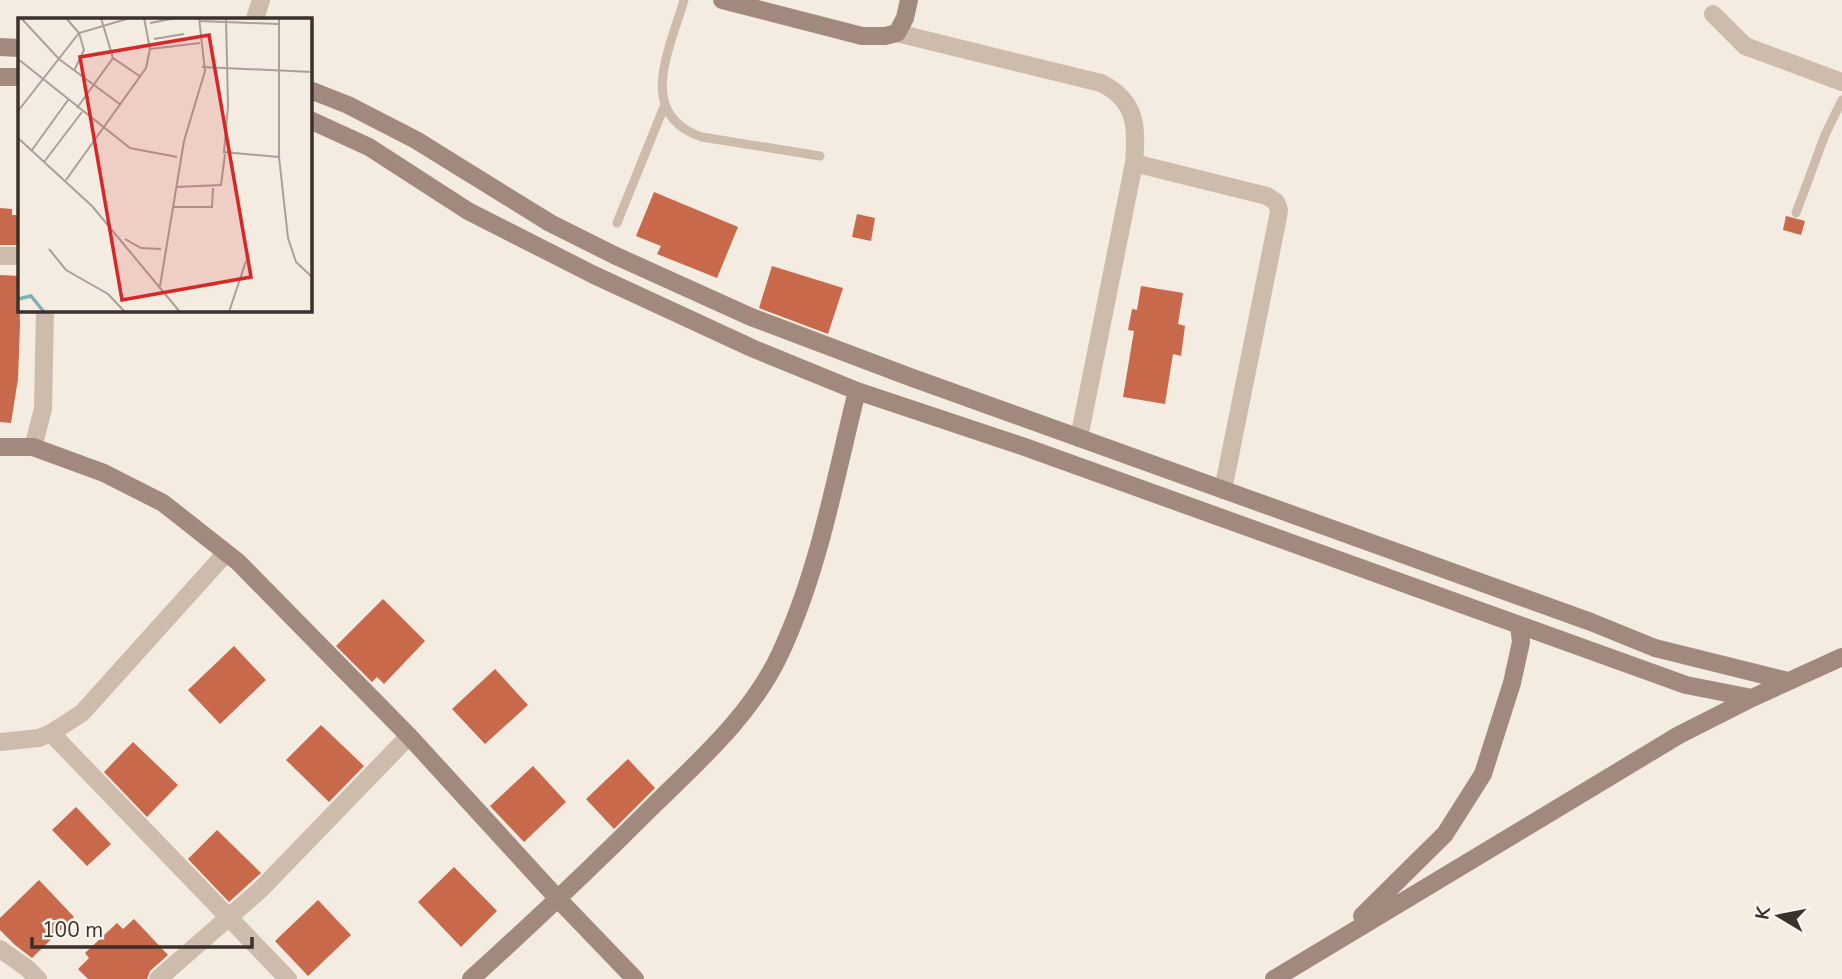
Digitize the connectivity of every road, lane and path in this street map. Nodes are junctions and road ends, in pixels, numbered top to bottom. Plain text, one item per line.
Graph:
1 (261, 0) edge
2 (684, 0) edge
3 (722, 0) edge
4 (909, 0) edge
5 (1713, 14) dead end
6 (255, 18) edge
7 (897, 33) junction
8 (0, 47) edge
9 (18, 48) edge
10 (0, 77) edge
11 (18, 77) edge
12 (1842, 82) edge
13 (312, 91) edge
14 (1842, 100) edge
15 (664, 107) junction
16 (312, 121) edge
17 (820, 156) dead end
18 (1134, 163) junction
19 (1796, 213) dead end
20 (617, 223) dead end
21 (0, 256) edge
22 (18, 256) edge
23 (45, 312) edge
24 (858, 391) junction
25 (1079, 438) junction
26 (0, 447) edge
27 (33, 447) junction
28 (1223, 490) junction
29 (226, 553) junction
30 (1519, 626) junction
31 (1842, 657) edge
32 (1788, 681) junction
33 (1752, 698) junction
34 (51, 733) junction
35 (409, 736) junction
36 (0, 742) edge
37 (559, 900) junction
38 (227, 918) junction
39 (1340, 938) junction
40 (0, 949) edge
41 (38, 979) edge
42 (158, 979) edge
43 (288, 979) edge
44 (471, 979) edge
45 (635, 979) edge
46 (1274, 979) edge

1 - 6 street
2 - 15 lane
3 - 7 main road
4 - 7 main road
5 - 12 street
7 - 18 street
8 - 9 main road
10 - 11 main road
13 - 25 main road
14 - 19 lane
15 - 17 lane
15 - 20 lane
16 - 24 main road
18 - 25 street
18 - 28 street
21 - 22 street
23 - 27 street
24 - 30 main road
24 - 37 main road
25 - 28 main road
26 - 27 main road
27 - 29 main road
28 - 32 main road
29 - 34 street
29 - 35 main road
30 - 33 main road
30 - 39 main road
31 - 32 main road
32 - 33 main road
33 - 39 main road
34 - 36 street
34 - 38 street
35 - 37 main road
35 - 38 street
37 - 44 main road
37 - 45 main road
38 - 42 street
38 - 43 street
39 - 46 main road
40 - 41 street

